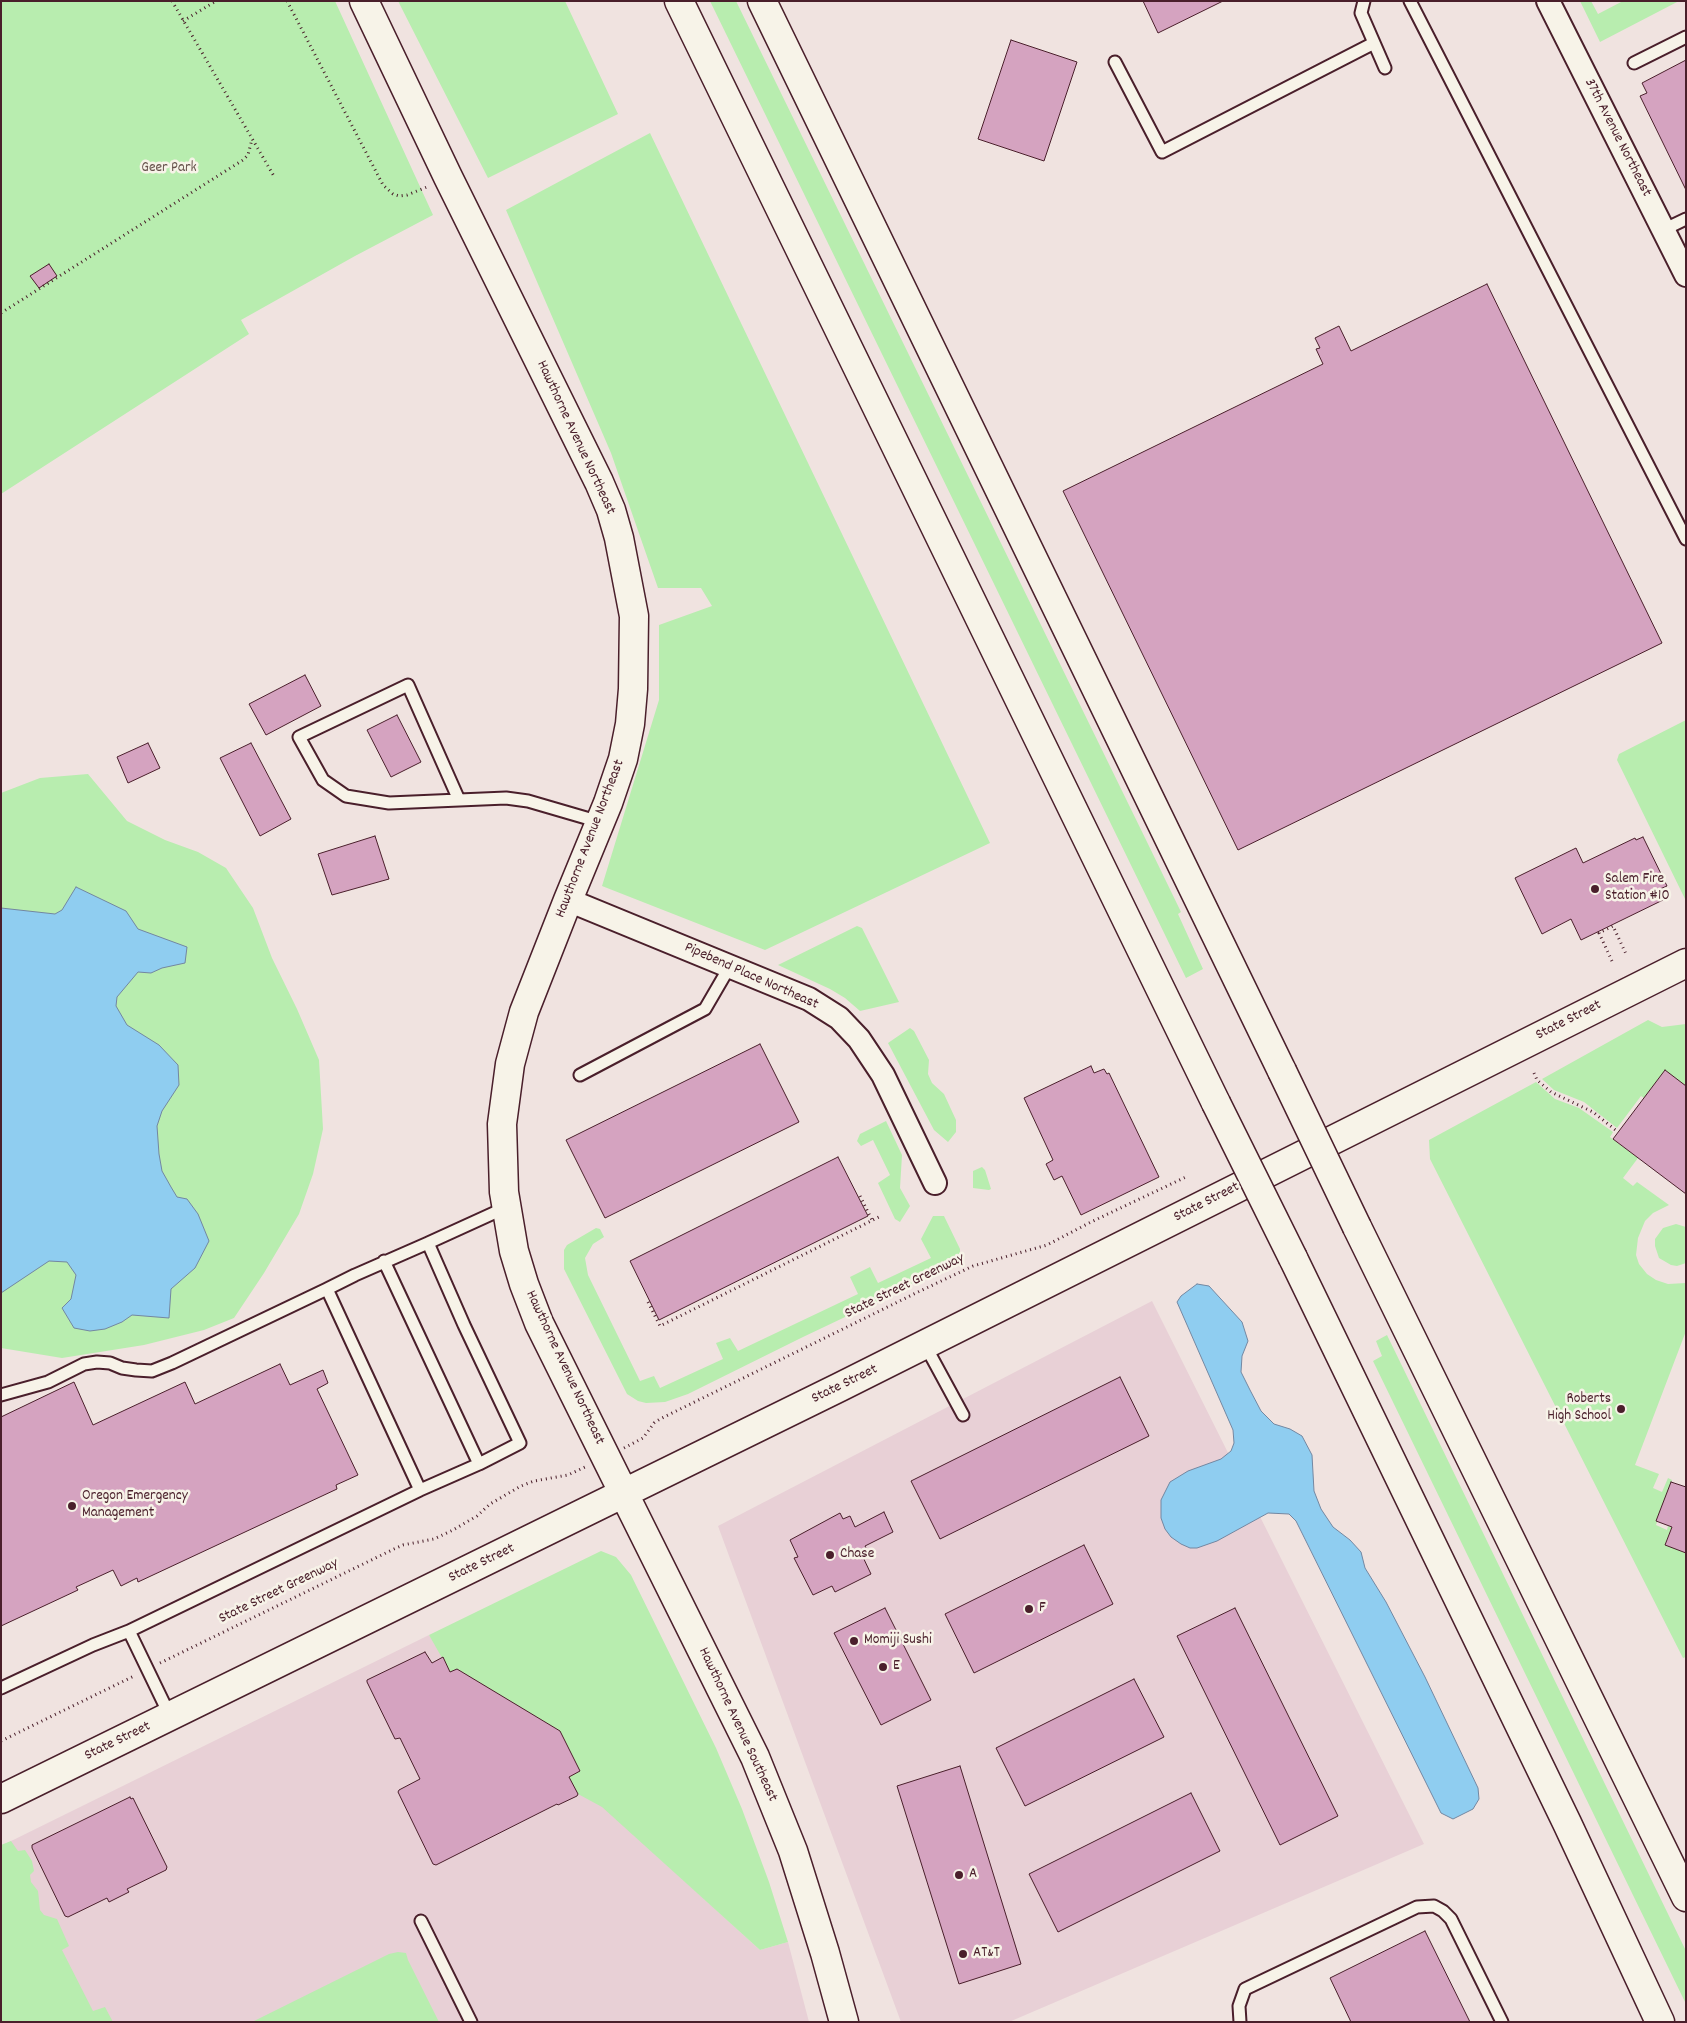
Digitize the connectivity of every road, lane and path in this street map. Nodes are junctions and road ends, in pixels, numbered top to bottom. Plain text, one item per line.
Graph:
1 (172, 1) edge
2 (216, 1) edge
3 (287, 1) edge
4 (364, 1) edge
5 (679, 1) edge
6 (762, 1) edge
7 (1364, 1) edge
8 (1410, 1) edge
9 (1548, 1) edge
10 (183, 21) junction
11 (1686, 37) edge
12 (1374, 43) junction
13 (1115, 62) dead end
14 (1634, 63) dead end
15 (1385, 68) dead end
16 (252, 139) junction
17 (448, 177) junction
18 (275, 178) dead end
19 (1686, 219) edge
20 (1663, 230) junction
21 (1686, 275) edge
22 (1, 313) edge
23 (1686, 540) edge
24 (459, 800) junction
25 (600, 822) junction
26 (568, 900) junction
27 (1626, 954) dead end
28 (1612, 961) dead end
29 (1686, 963) edge
30 (730, 966) junction
31 (1534, 1073) dead end
32 (580, 1075) dead end
33 (1618, 1132) dead end
34 (1188, 1176) dead end
35 (935, 1183) dead end
36 (860, 1196) dead end
37 (507, 1207) junction
38 (881, 1216) dead end
39 (872, 1220) junction
40 (428, 1243) junction
41 (384, 1261) junction
42 (328, 1289) junction
43 (648, 1302) dead end
44 (926, 1345) junction
45 (1, 1395) edge
46 (963, 1415) dead end
47 (643, 1438) dead end
48 (479, 1464) junction
49 (568, 1475) dead end
50 (420, 1490) junction
51 (625, 1494) junction
52 (129, 1631) junction
53 (147, 1670) junction
54 (1, 1688) edge
55 (170, 1716) junction
56 (1, 1741) edge
57 (1, 1799) edge
58 (1686, 1897) edge
59 (421, 1921) dead end
60 (471, 2022) edge
61 (844, 2022) edge
62 (1240, 2022) edge
63 (1502, 2022) edge
64 (1660, 2022) edge

1 - 10 path
2 - 10 path
3 - 17 path
4 - 17 main road, Hawthorne Avenue Northeast
5 - 64 main road, bridge
6 - 58 main road, bridge
7 - 12 lane
8 - 23 lane
9 - 20 street, 37th Avenue Northeast
10 - 16 path
11 - 14 lane
12 - 13 lane
12 - 15 lane
16 - 18 path
16 - 22 path
17 - 25 main road, Hawthorne Avenue Northeast
19 - 20 lane
20 - 21 street, 37th Avenue Northeast
24 - 24 lane
24 - 25 lane
25 - 26 main road, Hawthorne Avenue Northeast
26 - 30 street, Pipebend Place Northeast
26 - 37 main road, Hawthorne Avenue Northeast
27 - 28 path
29 - 44 main road, State Street
30 - 32 lane
30 - 35 street, Pipebend Place Northeast
31 - 33 path
34 - 47 path, State Street Greenway
36 - 39 path
37 - 40 lane
37 - 51 main road, Hawthorne Avenue Northeast
38 - 39 path
39 - 43 path
40 - 41 lane
40 - 48 lane
41 - 42 lane
41 - 48 lane
42 - 45 lane
42 - 50 lane
44 - 46 lane
44 - 51 main road, State Street
48 - 50 lane
49 - 53 path, State Street Greenway
50 - 52 lane
51 - 55 main road, State Street
51 - 61 main road, Hawthorne Avenue Southeast
52 - 53 lane
52 - 54 lane
53 - 55 lane
53 - 56 path, State Street Greenway
55 - 57 main road, State Street
59 - 60 lane
62 - 63 lane

